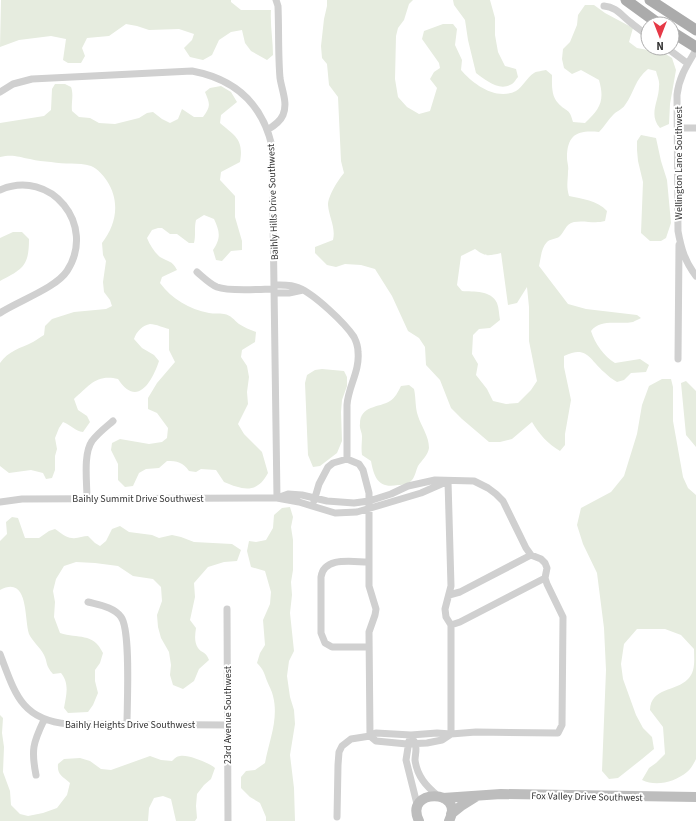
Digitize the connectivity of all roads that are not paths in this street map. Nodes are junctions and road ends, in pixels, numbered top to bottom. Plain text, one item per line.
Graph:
1 (276, 0) edge
2 (626, 0) edge
3 (650, 0) edge
4 (604, 6) dead end
5 (648, 16) edge
6 (640, 30) edge
7 (696, 30) edge
8 (680, 37) edge
9 (696, 47) edge
10 (696, 50) edge
11 (678, 56) edge
12 (687, 63) junction
13 (0, 92) edge
14 (678, 128) junction
15 (696, 128) edge
16 (267, 130) junction
17 (0, 190) edge
18 (680, 241) junction
19 (197, 272) dead end
20 (696, 276) edge
21 (274, 289) junction
22 (0, 312) edge
23 (678, 359) dead end
24 (113, 421) dead end
25 (347, 459) junction
26 (448, 481) junction
27 (314, 497) junction
28 (277, 498) junction
29 (87, 499) junction
30 (369, 501) junction
31 (0, 502) edge
32 (314, 507) junction
33 (369, 509) junction
34 (531, 555) junction
35 (368, 562) junction
36 (545, 578) junction
37 (449, 595) junction
38 (88, 602) dead end
39 (227, 609) dead end
40 (451, 625) junction
41 (370, 647) junction
42 (0, 654) edge
43 (44, 720) junction
44 (127, 724) junction
45 (227, 725) junction
46 (451, 734) junction
47 (411, 735) junction
48 (370, 736) junction
49 (408, 744) junction
50 (416, 744) junction
51 (36, 775) dead end
52 (478, 795) junction
53 (441, 797) junction
54 (696, 797) edge
55 (417, 815) edge
56 (337, 817) dead end
57 (450, 818) edge
58 (228, 821) edge

1 - 16 street
2 - 5 main road
3 - 7 main road
4 - 6 street
8 - 9 main road
10 - 12 street, Wellington Lane Southwest
11 - 12 street
12 - 14 street, Wellington Lane Southwest
13 - 16 street, Baihly Hills Drive Southwest
14 - 15 street
14 - 18 street, Wellington Lane Southwest
16 - 21 street, Baihly Hills Drive Southwest
17 - 22 street
18 - 20 street, Wellington Lane Southwest
18 - 23 street
19 - 21 street
21 - 25 street
21 - 28 street, Baihly Hills Drive Southwest
24 - 29 street
25 - 27 street
25 - 30 street
26 - 30 street
26 - 33 street
26 - 34 street
26 - 37 street
27 - 28 street
27 - 30 street
27 - 32 street
28 - 29 street, Baihly Summit Drive Southwest
28 - 32 street
29 - 31 street, Baihly Summit Drive Southwest
30 - 33 street
32 - 33 street
33 - 35 street
34 - 36 street
34 - 37 street
35 - 41 street
35 - 41 street
36 - 40 street
36 - 46 street
37 - 40 street
38 - 44 street
39 - 45 street, 23rd Avenue Southwest
40 - 46 street
41 - 48 street
42 - 43 street, Baihly Heights Drive Southwest
43 - 44 street, Baihly Heights Drive Southwest
43 - 51 street
44 - 45 street, Baihly Heights Drive Southwest
45 - 58 street, 23rd Avenue Southwest
46 - 47 street
46 - 50 street
47 - 48 street
47 - 49 street
47 - 50 street
48 - 49 street
48 - 56 street
49 - 50 street
49 - 55 street
50 - 53 street
52 - 53 street, Fox Valley Drive Southwest
52 - 54 street, Fox Valley Drive Southwest
52 - 57 street, Fox Valley Drive Southwest
53 - 55 street, Fox Valley Drive Southwest
53 - 57 street

